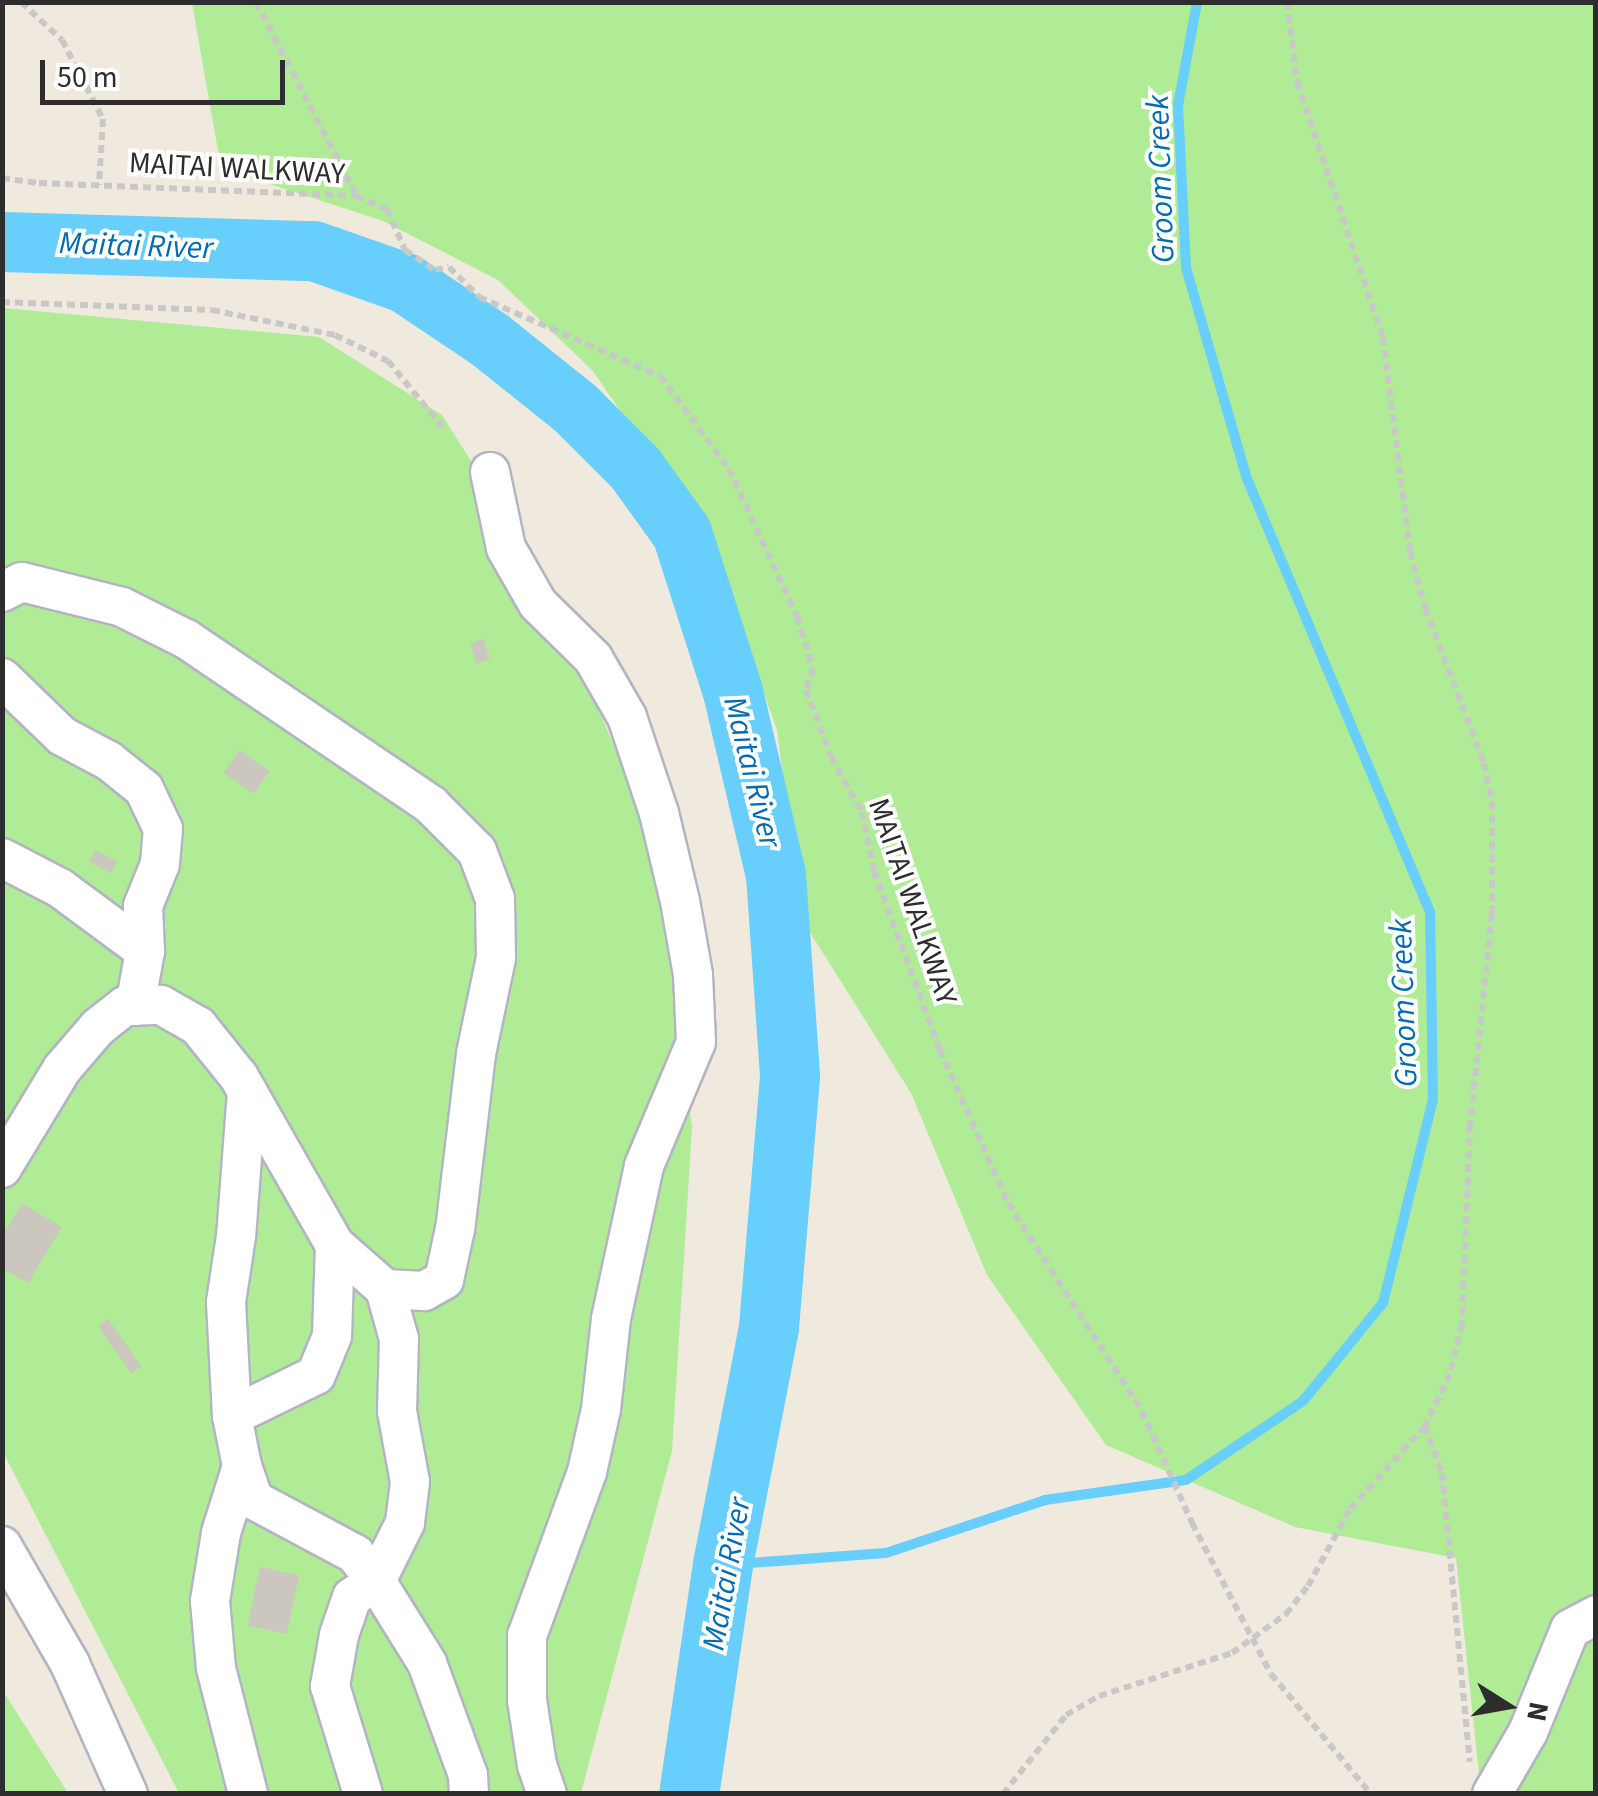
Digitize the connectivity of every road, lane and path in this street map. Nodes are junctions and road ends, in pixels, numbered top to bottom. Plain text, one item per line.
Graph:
1 (22, 2) edge
2 (256, 2) edge
3 (1287, 2) edge
4 (2, 178) edge
5 (99, 184) junction
6 (356, 196) junction
7 (2, 302) edge
8 (444, 429) dead end
9 (490, 472) dead end
10 (2, 592) edge
11 (2, 678) edge
12 (2, 858) edge
13 (144, 951) junction
14 (136, 1006) junction
15 (247, 1091) junction
16 (2, 1168) edge
17 (335, 1245) junction
18 (385, 1289) junction
19 (232, 1416) junction
20 (1425, 1426) junction
21 (242, 1466) junction
22 (2, 1546) edge
23 (376, 1580) junction
24 (1596, 1615) edge
25 (1253, 1641) junction
26 (1481, 1784) edge
27 (128, 1794) edge
28 (248, 1794) edge
29 (363, 1794) edge
30 (469, 1794) edge
31 (547, 1794) edge
32 (1003, 1794) edge
33 (1371, 1794) edge

1 - 5 path
2 - 6 path
3 - 20 path
4 - 5 path, MAITAI WALKWAY
5 - 6 path, MAITAI WALKWAY
6 - 25 path, MAITAI WALKWAY
7 - 8 path
9 - 31 street
10 - 18 street
11 - 13 street
12 - 13 street
13 - 14 street
14 - 15 street
14 - 16 street
15 - 17 street
15 - 19 street
17 - 18 street
17 - 19 street
18 - 23 street
19 - 21 street
20 - 25 path
20 - 26 path
21 - 23 street
21 - 28 street
22 - 27 street
23 - 29 street
23 - 30 street
24 - 26 street
25 - 32 path
25 - 33 path, MAITAI WALKWAY

